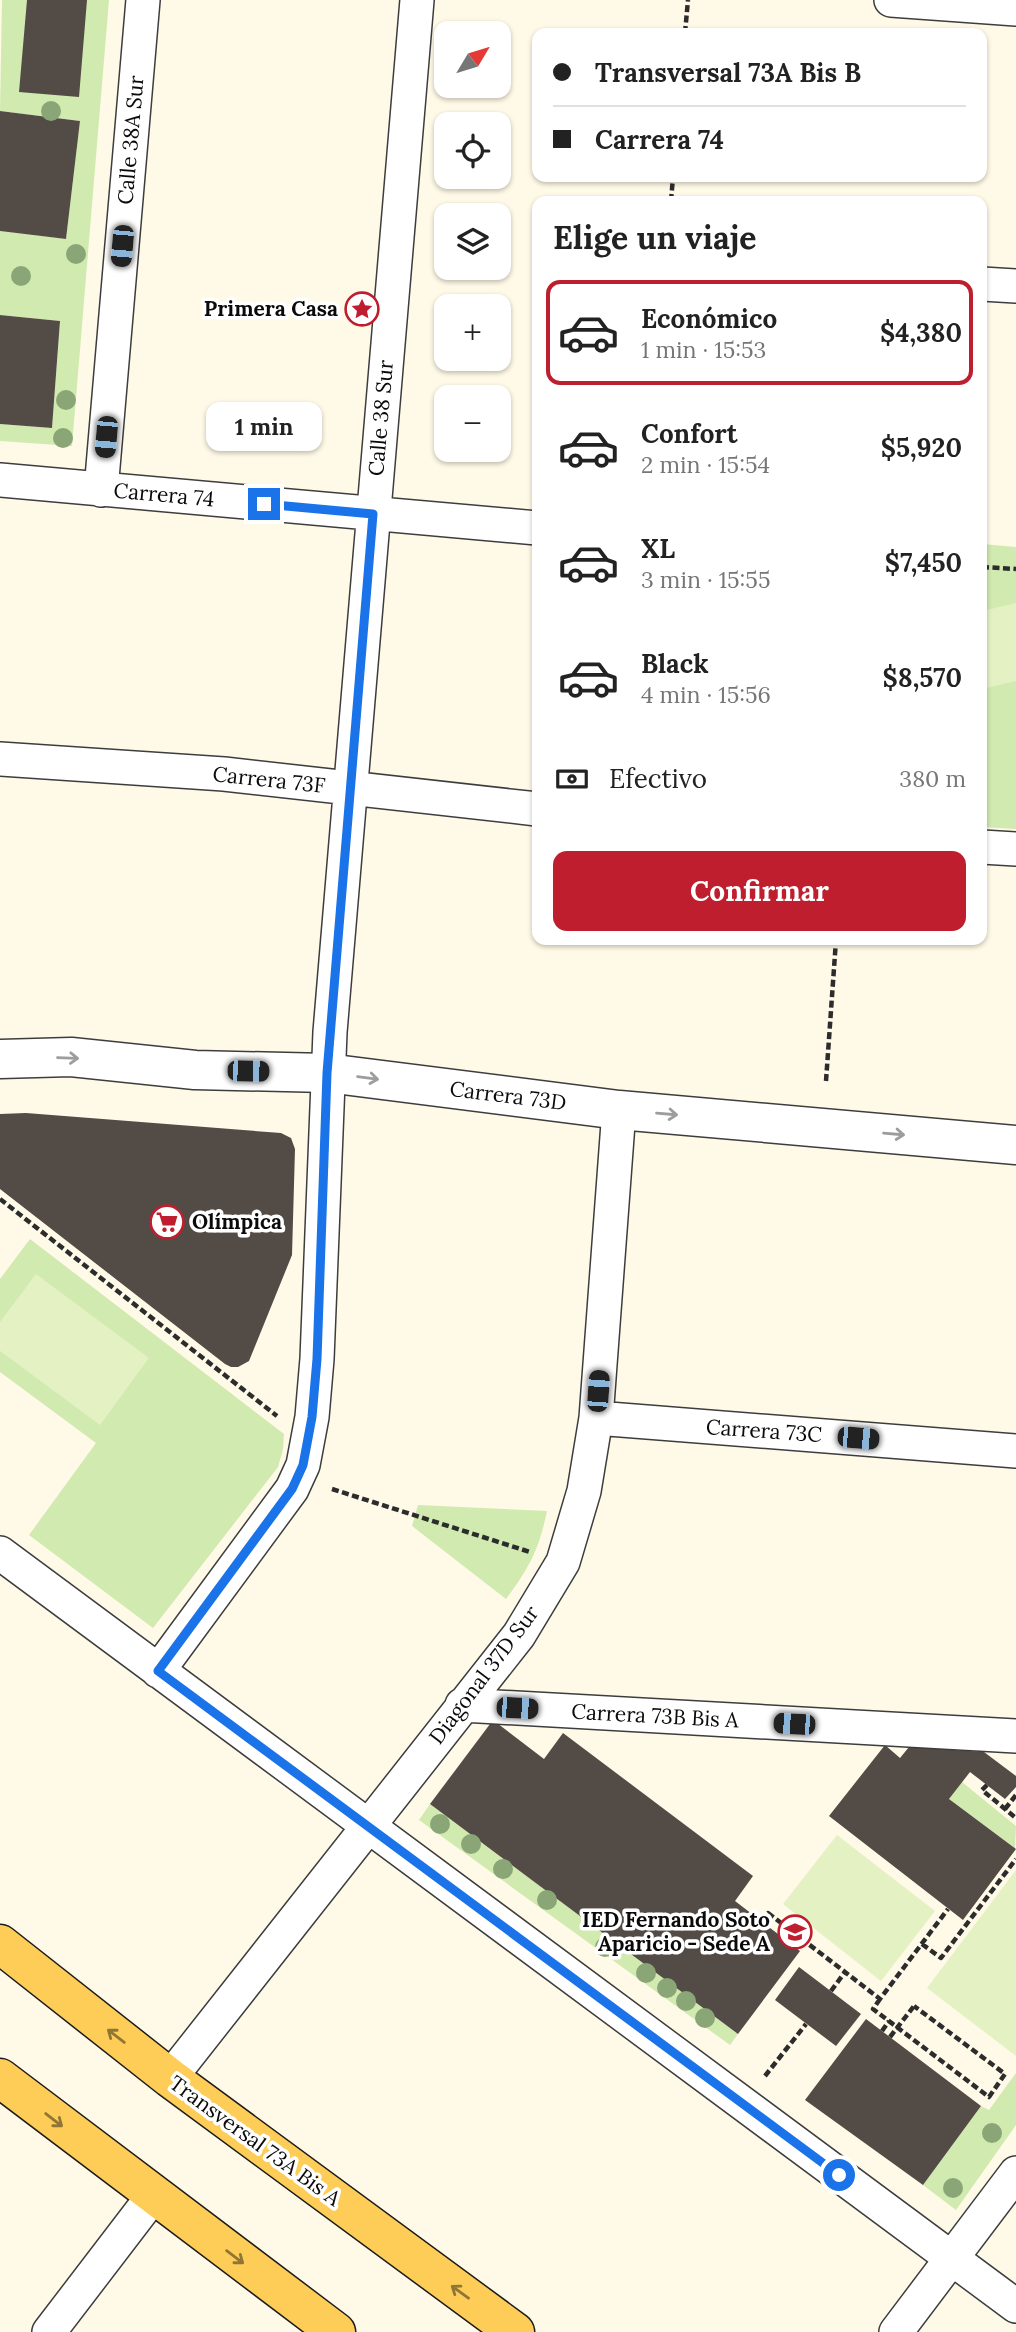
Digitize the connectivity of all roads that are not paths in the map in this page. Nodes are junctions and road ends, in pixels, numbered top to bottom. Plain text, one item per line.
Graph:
1 (143, 0) edge
2 (417, 0) edge
3 (891, 0) edge
4 (1016, 9) edge
5 (987, 284) edge
6 (1016, 286) edge
7 (0, 480) edge
8 (102, 490) junction
9 (373, 514) junction
10 (532, 528) edge
11 (0, 759) edge
12 (350, 788) junction
13 (532, 808) edge
14 (987, 847) edge
15 (1016, 849) edge
16 (0, 1059) edge
17 (327, 1073) junction
18 (619, 1110) junction
19 (1016, 1144) edge
20 (596, 1418) junction
21 (1016, 1451) edge
22 (0, 1553) edge
23 (158, 1671) junction
24 (462, 1705) junction
25 (1016, 1736) edge
26 (368, 1826) junction
27 (0, 1944) edge
28 (0, 2078) edge
29 (170, 2078) junction
30 (1016, 2173) edge
31 (153, 2196) junction
32 (952, 2258) junction
33 (1016, 2306) edge
34 (49, 2332) edge
35 (335, 2332) edge
36 (515, 2332) edge
37 (896, 2332) edge

1 - 8 street, Calle 38A Sur
2 - 9 street, Calle 38 Sur
3 - 4 street
5 - 6 street
7 - 8 street, Carrera 74
8 - 9 street, Carrera 74
9 - 10 street, Carrera 74
9 - 12 street, Calle 38 Sur
11 - 12 street, Carrera 73F
12 - 13 street, Carrera 73F
12 - 17 street, Calle 38 Sur
14 - 15 street
16 -> 17 street, Carrera 73D
17 -> 18 street, Carrera 73D
17 - 23 street, Calle 38 Sur
18 -> 19 street, Carrera 73D
18 - 20 street, Diagonal 37D Sur
20 - 21 street, Carrera 73C
20 - 24 street, Diagonal 37D Sur
22 - 23 street
23 - 26 street
24 - 25 street, Carrera 73B Bis A
24 - 26 street, Diagonal 37D Sur
26 - 29 street, Diagonal 37D Sur
26 - 32 street
29 -> 27 main road, Transversal 73A Bis A
28 -> 31 main road
36 -> 29 main road, Transversal 73A Bis A
30 - 32 street
31 - 34 street
31 -> 35 main road
32 - 33 street
32 - 37 street

